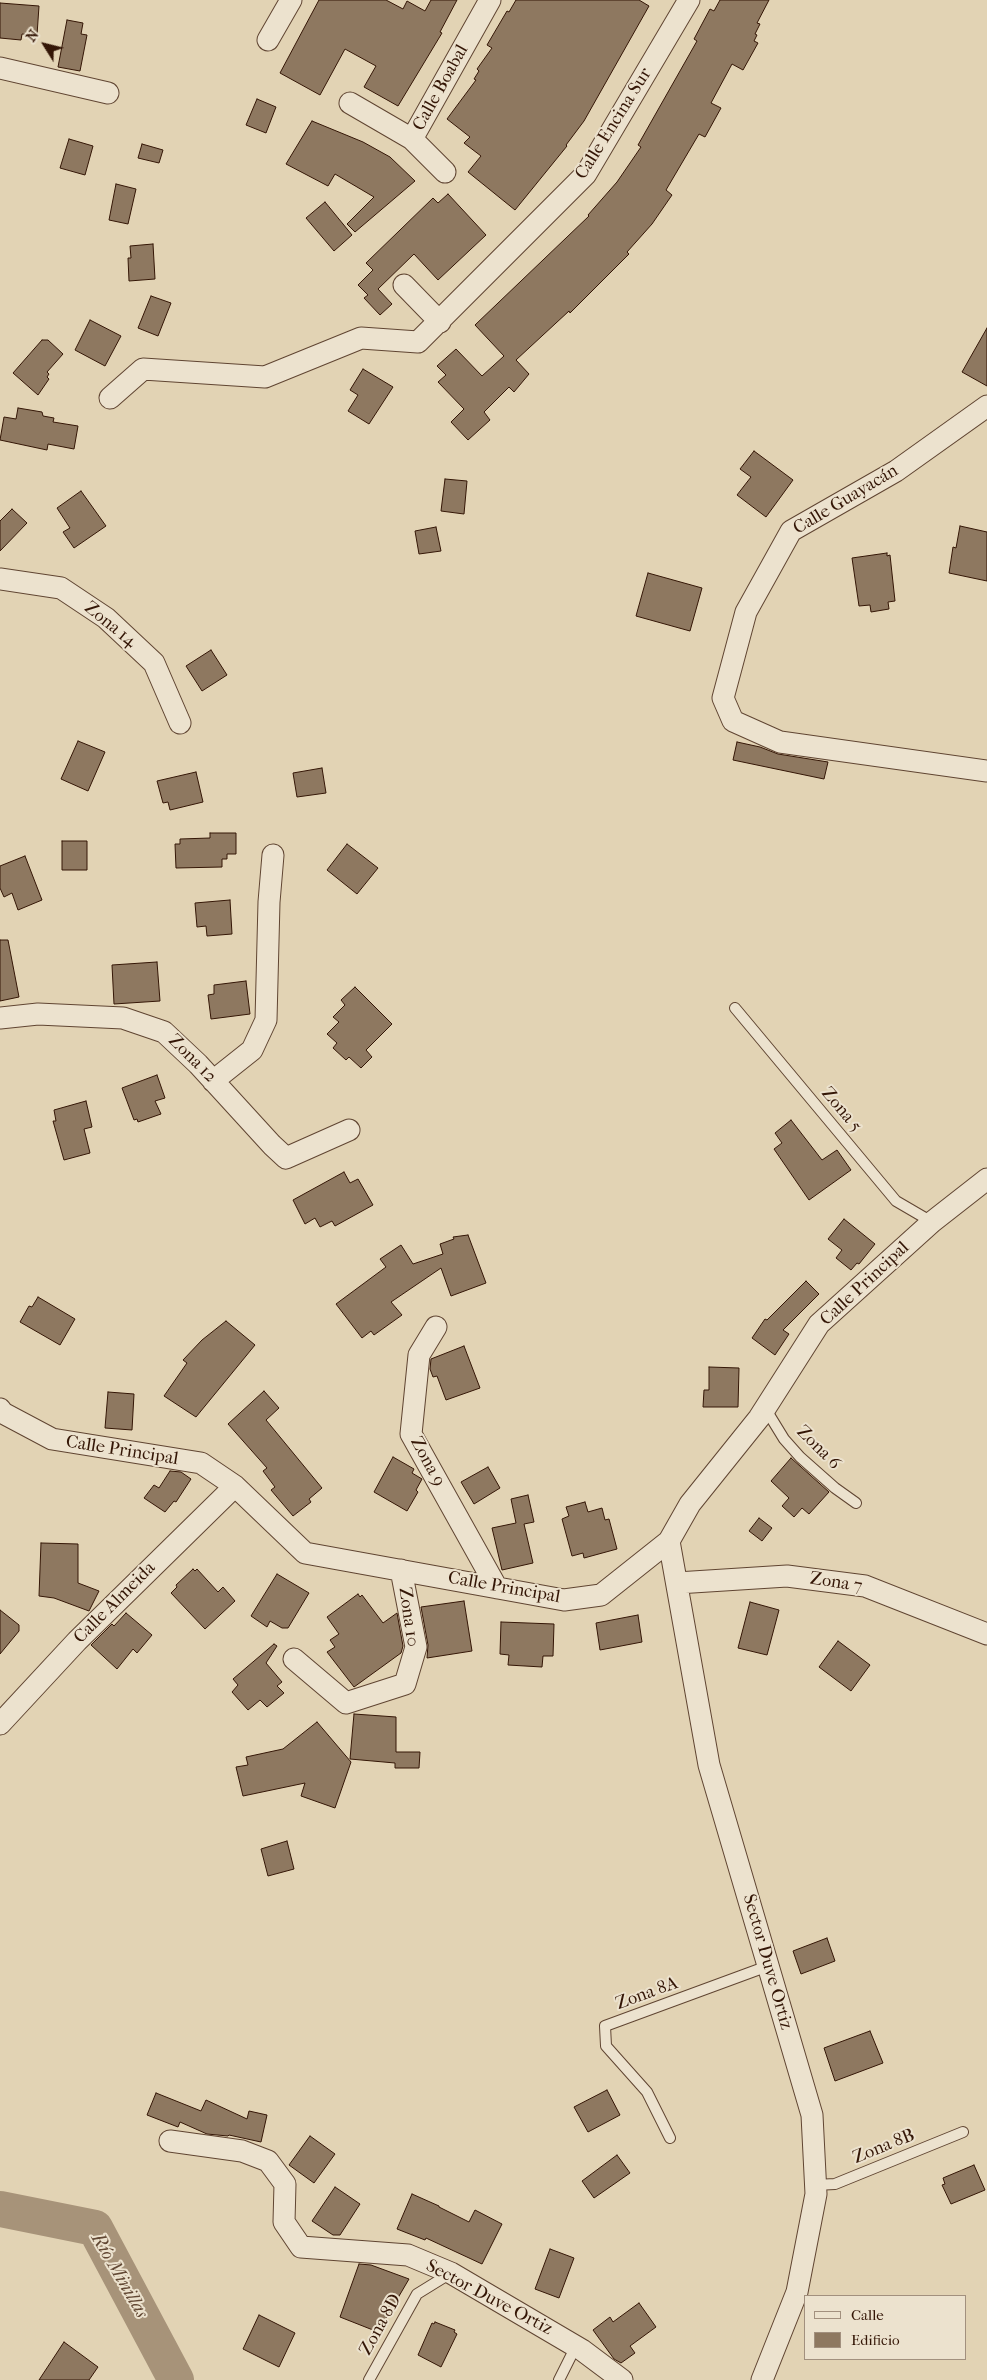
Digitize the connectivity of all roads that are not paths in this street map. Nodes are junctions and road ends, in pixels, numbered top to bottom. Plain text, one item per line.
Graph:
1 (291, 0) edge
2 (490, 0) edge
3 (689, 0) edge
4 (268, 40) dead end
5 (0, 68) edge
6 (108, 93) dead end
7 (350, 103) dead end
8 (412, 139) junction
9 (445, 172) dead end
10 (404, 285) dead end
11 (440, 322) junction
12 (110, 398) dead end
13 (987, 406) edge
14 (0, 579) edge
15 (180, 723) dead end
16 (987, 771) edge
17 (273, 855) dead end
18 (735, 1008) dead end
19 (0, 1018) edge
20 (214, 1080) junction
21 (348, 1130) dead end
22 (987, 1179) edge
23 (932, 1222) junction
24 (436, 1327) dead end
25 (765, 1408) junction
26 (0, 1409) edge
27 (235, 1486) junction
28 (856, 1503) dead end
29 (669, 1541) junction
30 (401, 1570) junction
31 (677, 1583) junction
32 (497, 1588) junction
33 (987, 1634) edge
34 (294, 1660) dead end
35 (0, 1724) edge
36 (768, 1966) junction
37 (963, 2132) dead end
38 (670, 2138) dead end
39 (170, 2142) dead end
40 (815, 2185) junction
41 (452, 2273) junction
42 (576, 2346) junction
43 (369, 2380) edge
44 (559, 2380) edge
45 (622, 2380) edge
46 (762, 2380) edge

1 - 4 street
2 - 8 street, Calle Boabal
3 - 11 street, Calle Encina Sur
5 - 6 street
7 - 8 street, Calle Boabal
8 - 9 street
10 - 11 street
11 - 12 street, Calle Encina Sur
13 - 16 street, Calle Guayacán
14 - 15 street, Zona 14
17 - 20 street
18 - 23 lane, Zona 5
19 - 20 street, Zona 12
20 - 21 street, Zona 12
22 - 23 street, Calle Principal
23 - 25 street, Calle Principal
24 - 32 street, Zona 9
25 - 28 lane, Zona 6
25 - 29 street, Calle Principal
26 - 27 street, Calle Principal
27 - 30 street, Calle Principal
27 - 35 street, Calle Almeida
29 - 31 street, Sector Duve Ortiz
29 - 32 street, Calle Principal
30 - 32 street, Calle Principal
30 - 34 street, Zona 10
31 - 33 street, Zona 7
31 - 36 street, Sector Duve Ortiz
36 - 38 lane, Zona 8A
36 - 40 street, Sector Duve Ortiz
37 - 40 lane, Zona 8B
39 - 41 street, Sector Duve Ortiz
40 - 46 street, Sector Duve Ortiz
41 - 42 street, Sector Duve Ortiz
41 - 43 lane, Zona 8D
42 - 44 lane
42 - 45 street, Sector Duve Ortiz

